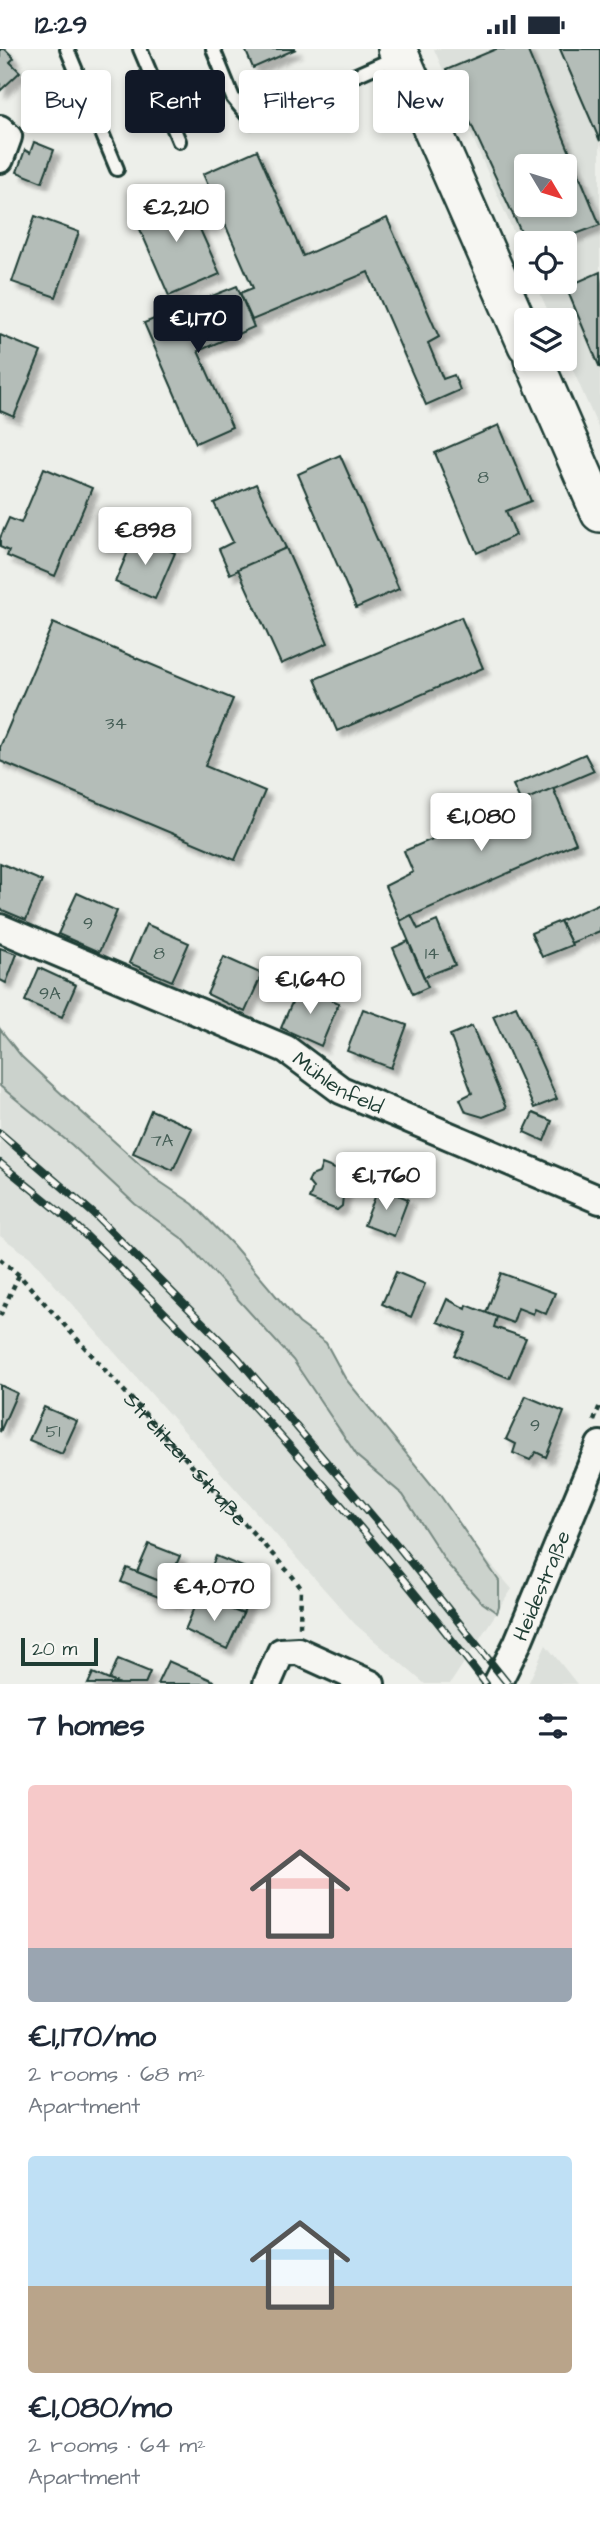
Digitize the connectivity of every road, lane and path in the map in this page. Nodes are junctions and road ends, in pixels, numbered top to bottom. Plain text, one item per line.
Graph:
1 (67, 49) edge
2 (140, 49) edge
3 (213, 49) edge
4 (399, 52) edge
5 (0, 129) edge
6 (179, 141) dead end
7 (0, 159) edge
8 (117, 169) dead end
9 (514, 315) edge
10 (538, 371) edge
11 (600, 513) edge
12 (0, 928) edge
13 (600, 1200) edge
14 (0, 1259) edge
15 (19, 1275) junction
16 (0, 1316) edge
17 (600, 1445) edge
18 (298, 1651) junction
19 (267, 1684) edge
20 (370, 1684) edge
21 (496, 1684) edge

1 - 8 lane
2 - 6 lane
3 - 4 lane
4 - 9 main road
5 - 7 street
10 - 11 main road
12 - 13 street, Mühlenfeld
14 - 15 path, Strelitzer Straße
15 - 16 path
15 - 18 path, Strelitzer Straße
17 - 21 street, Heidestraße
18 - 19 street
18 - 20 street

